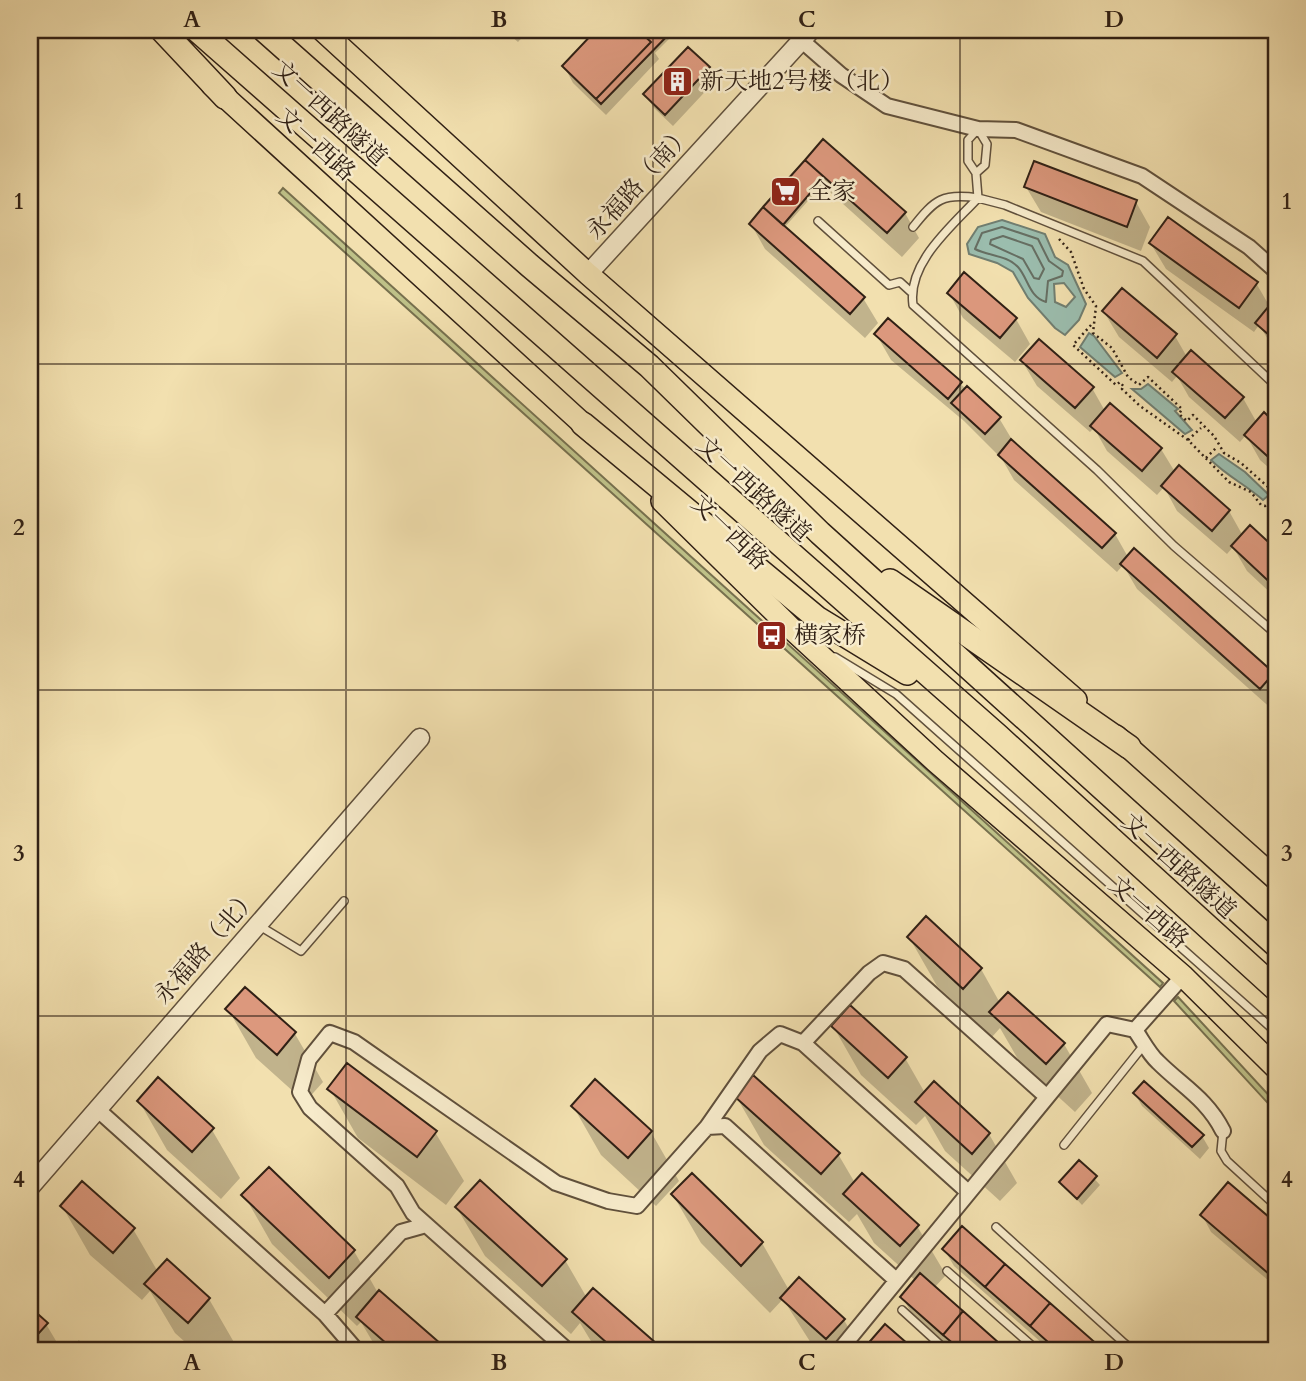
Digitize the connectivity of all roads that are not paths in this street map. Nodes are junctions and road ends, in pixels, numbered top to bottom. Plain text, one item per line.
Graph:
1 (151, 30) edge
2 (162, 30) edge
3 (197, 30) edge
4 (267, 30) edge
5 (322, 30) edge
6 (806, 35) edge
7 (225, 97) junction
8 (978, 129) junction
9 (976, 173) junction
10 (978, 198) junction
11 (818, 221) dead end
12 (914, 227) dead end
13 (1276, 271) edge
14 (588, 274) junction
15 (911, 292) junction
16 (1276, 386) edge
17 (583, 424) junction
18 (820, 533) junction
19 (794, 632) junction
20 (1276, 634) edge
21 (956, 702) junction
22 (419, 738) dead end
23 (1129, 747) junction
24 (1276, 879) edge
25 (344, 901) dead end
26 (257, 925) junction
27 (1276, 945) edge
28 (1183, 976) junction
29 (1276, 989) edge
30 (1135, 1030) junction
31 (1276, 1032) edge
32 (803, 1043) junction
33 (1145, 1044) junction
34 (1276, 1068) edge
35 (1047, 1097) junction
36 (97, 1109) junction
37 (707, 1127) junction
38 (1223, 1131) joint
39 (1064, 1145) dead end
40 (30, 1186) edge
41 (968, 1192) junction
42 (1276, 1206) edge
43 (426, 1225) junction
44 (996, 1227) dead end
45 (947, 1271) dead end
46 (896, 1280) junction
47 (902, 1310) dead end
48 (325, 1314) junction
49 (1124, 1343) junction
50 (358, 1351) edge
51 (568, 1351) edge
52 (838, 1351) edge
53 (947, 1351) edge
54 (1038, 1351) edge
55 (1118, 1351) edge
56 (1134, 1351) edge

1 - 7 main road, 文一西路
2 - 7 highway
3 - 21 highway, 文一西路隧道
4 - 18 highway, 文一西路隧道
5 - 14 main road
6 - 8 street
6 - 14 street, 永福路（南）
7 - 17 main road, 文一西路
8 - 9 lane
8 - 9 lane
8 - 13 street
9 - 10 lane
10 - 12 lane
10 - 15 lane
10 - 16 lane
11 - 15 lane
14 - 23 main road
15 - 20 lane
17 - 19 main road, 文一西路
17 - 21 highway
18 - 23 highway
18 - 27 highway, 文一西路隧道
19 - 28 main road, 文一西路
19 - 31 lane
21 - 29 highway, 文一西路隧道
22 - 26 street, 永福路（北）
23 - 24 main road
25 - 26 lane
26 - 36 street, 永福路（北）
28 - 30 street
28 - 34 main road, 文一西路
30 - 33 street
30 - 35 street
32 - 35 street
32 - 37 street
32 - 41 street
33 - 38 street
33 - 39 lane
35 - 41 street
36 - 40 street, 永福路（北）
36 - 48 street
37 - 43 street
37 - 46 street
38 - 42 lane
41 - 46 street
43 - 48 street
43 - 51 street
44 - 49 lane
45 - 54 lane
46 - 52 street
47 - 53 lane
48 - 50 street
49 - 55 lane
49 - 56 lane

